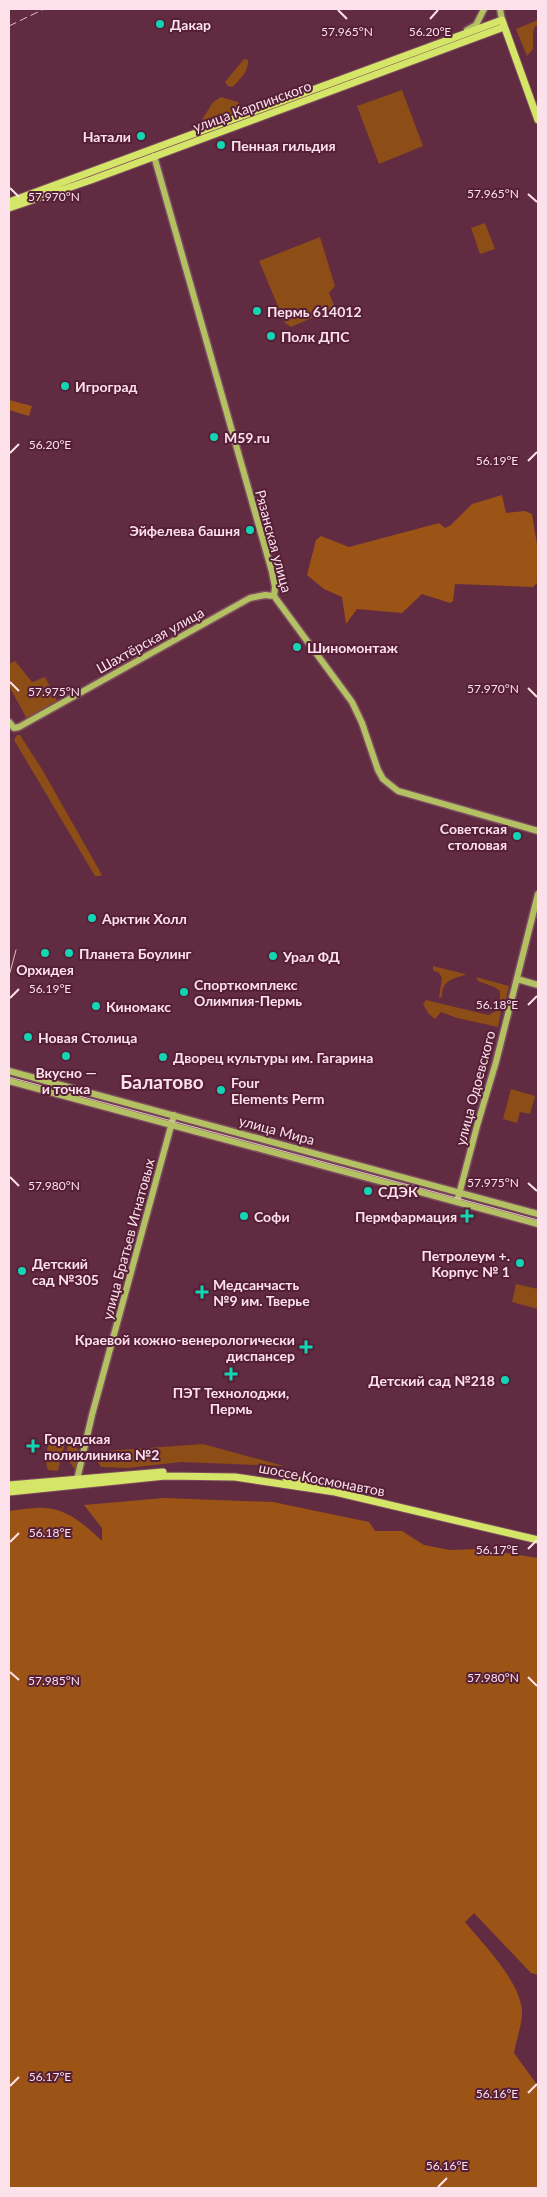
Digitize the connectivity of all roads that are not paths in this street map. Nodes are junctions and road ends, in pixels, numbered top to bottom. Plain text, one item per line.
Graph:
1 (484, 9) edge
2 (500, 9) edge
3 (503, 23) junction
4 (457, 37) junction
5 (299, 99) junction
6 (283, 105) junction
7 (538, 120) edge
8 (154, 156) junction
9 (83, 174) junction
10 (86, 181) junction
11 (9, 202) edge
12 (9, 208) edge
13 (274, 596) junction
14 (9, 722) edge
15 (538, 830) edge
16 (538, 894) edge
17 (517, 979) junction
18 (538, 985) edge
19 (9, 1071) edge
20 (9, 1081) edge
21 (174, 1115) junction
22 (171, 1125) junction
23 (460, 1193) junction
24 (457, 1202) junction
25 (538, 1214) edge
26 (538, 1224) edge
27 (76, 1482) junction
28 (9, 1485) edge
29 (9, 1492) edge
30 (538, 1536) edge
31 (538, 1540) edge

1 - 4 main road
2 - 3 main road
3 - 4 main road, улица Карпинского
3 - 5 main road, улица Карпинского
3 - 7 main road
4 - 5 main road, улица Карпинского
5 - 6 main road, улица Карпинского
6 - 8 main road, улица Карпинского
6 - 9 main road, улица Карпинского
8 - 10 main road, улица Карпинского
8 - 13 main road, Рязанская улица
9 - 10 main road
9 - 11 main road, улица Карпинского
10 - 12 main road, улица Карпинского
13 - 14 main road, Шахтёрская улица
13 - 15 main road, Рязанская улица
16 - 17 main road, улица Одоевского
17 - 18 main road
17 - 23 main road, улица Одоевского
19 - 21 main road, улица Мира
20 - 22 main road, улица Мира
21 - 22 main road, улица Братьев Игнатовых
21 - 23 main road, улица Мира
22 - 24 main road, улица Мира
22 - 27 main road, улица Братьев Игнатовых
23 - 24 main road, улица Одоевского
23 - 25 main road, улица Мира
24 - 26 main road, улица Мира
27 - 28 main road, шоссе Космонавтов
27 - 29 main road, шоссе Космонавтов
27 - 30 main road, шоссе Космонавтов
27 - 31 main road, шоссе Космонавтов

